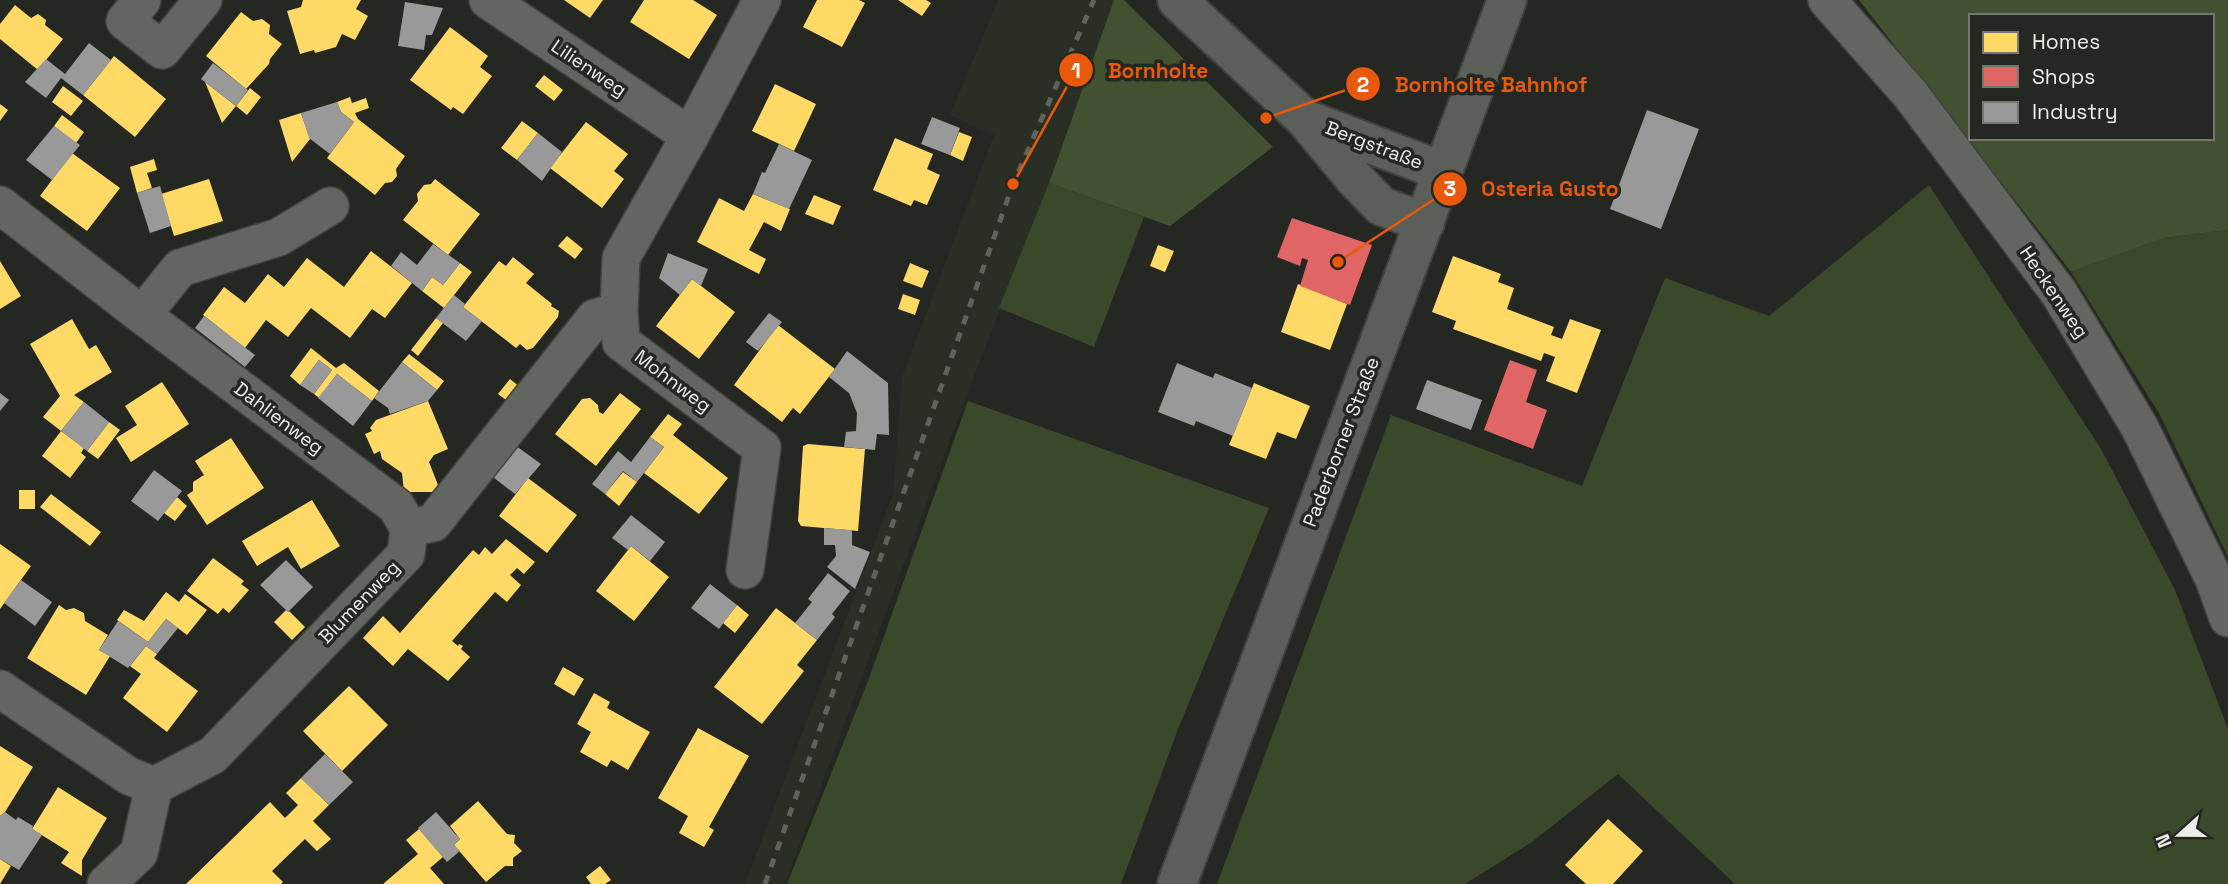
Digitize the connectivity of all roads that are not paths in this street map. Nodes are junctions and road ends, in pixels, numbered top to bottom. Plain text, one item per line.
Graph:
1 (142, 0) edge
2 (203, 0) edge
3 (488, 0) edge
4 (762, 0) edge
5 (1177, 0) edge
6 (1507, 0) edge
7 (1827, 0) edge
8 (1305, 120) junction
9 (690, 135) junction
10 (1442, 171) junction
11 (0, 205) edge
12 (330, 206) dead end
13 (1425, 223) junction
14 (619, 311) junction
15 (142, 315) junction
16 (409, 528) junction
17 (745, 570) dead end
18 (2228, 618) edge
19 (0, 689) edge
20 (154, 786) junction
21 (107, 884) edge
22 (1177, 884) edge

1 - 2 street
3 - 9 street, Lilienweg
4 - 9 street, Mohnweg
5 - 8 main road, Bergstraße
6 - 10 main road, Paderborner Straße
7 - 18 street, Heckenweg
8 - 10 main road, Bergstraße
8 - 13 main road, Bergstraße
9 - 14 street, Mohnweg
10 - 13 main road, Paderborner Straße
11 - 15 street, Dahlienweg
12 - 15 street
13 - 22 main road, Paderborner Straße
14 - 16 street
14 - 17 street, Mohnweg
15 - 16 street, Dahlienweg
16 - 20 street, Blumenweg
19 - 20 street
20 - 21 street

